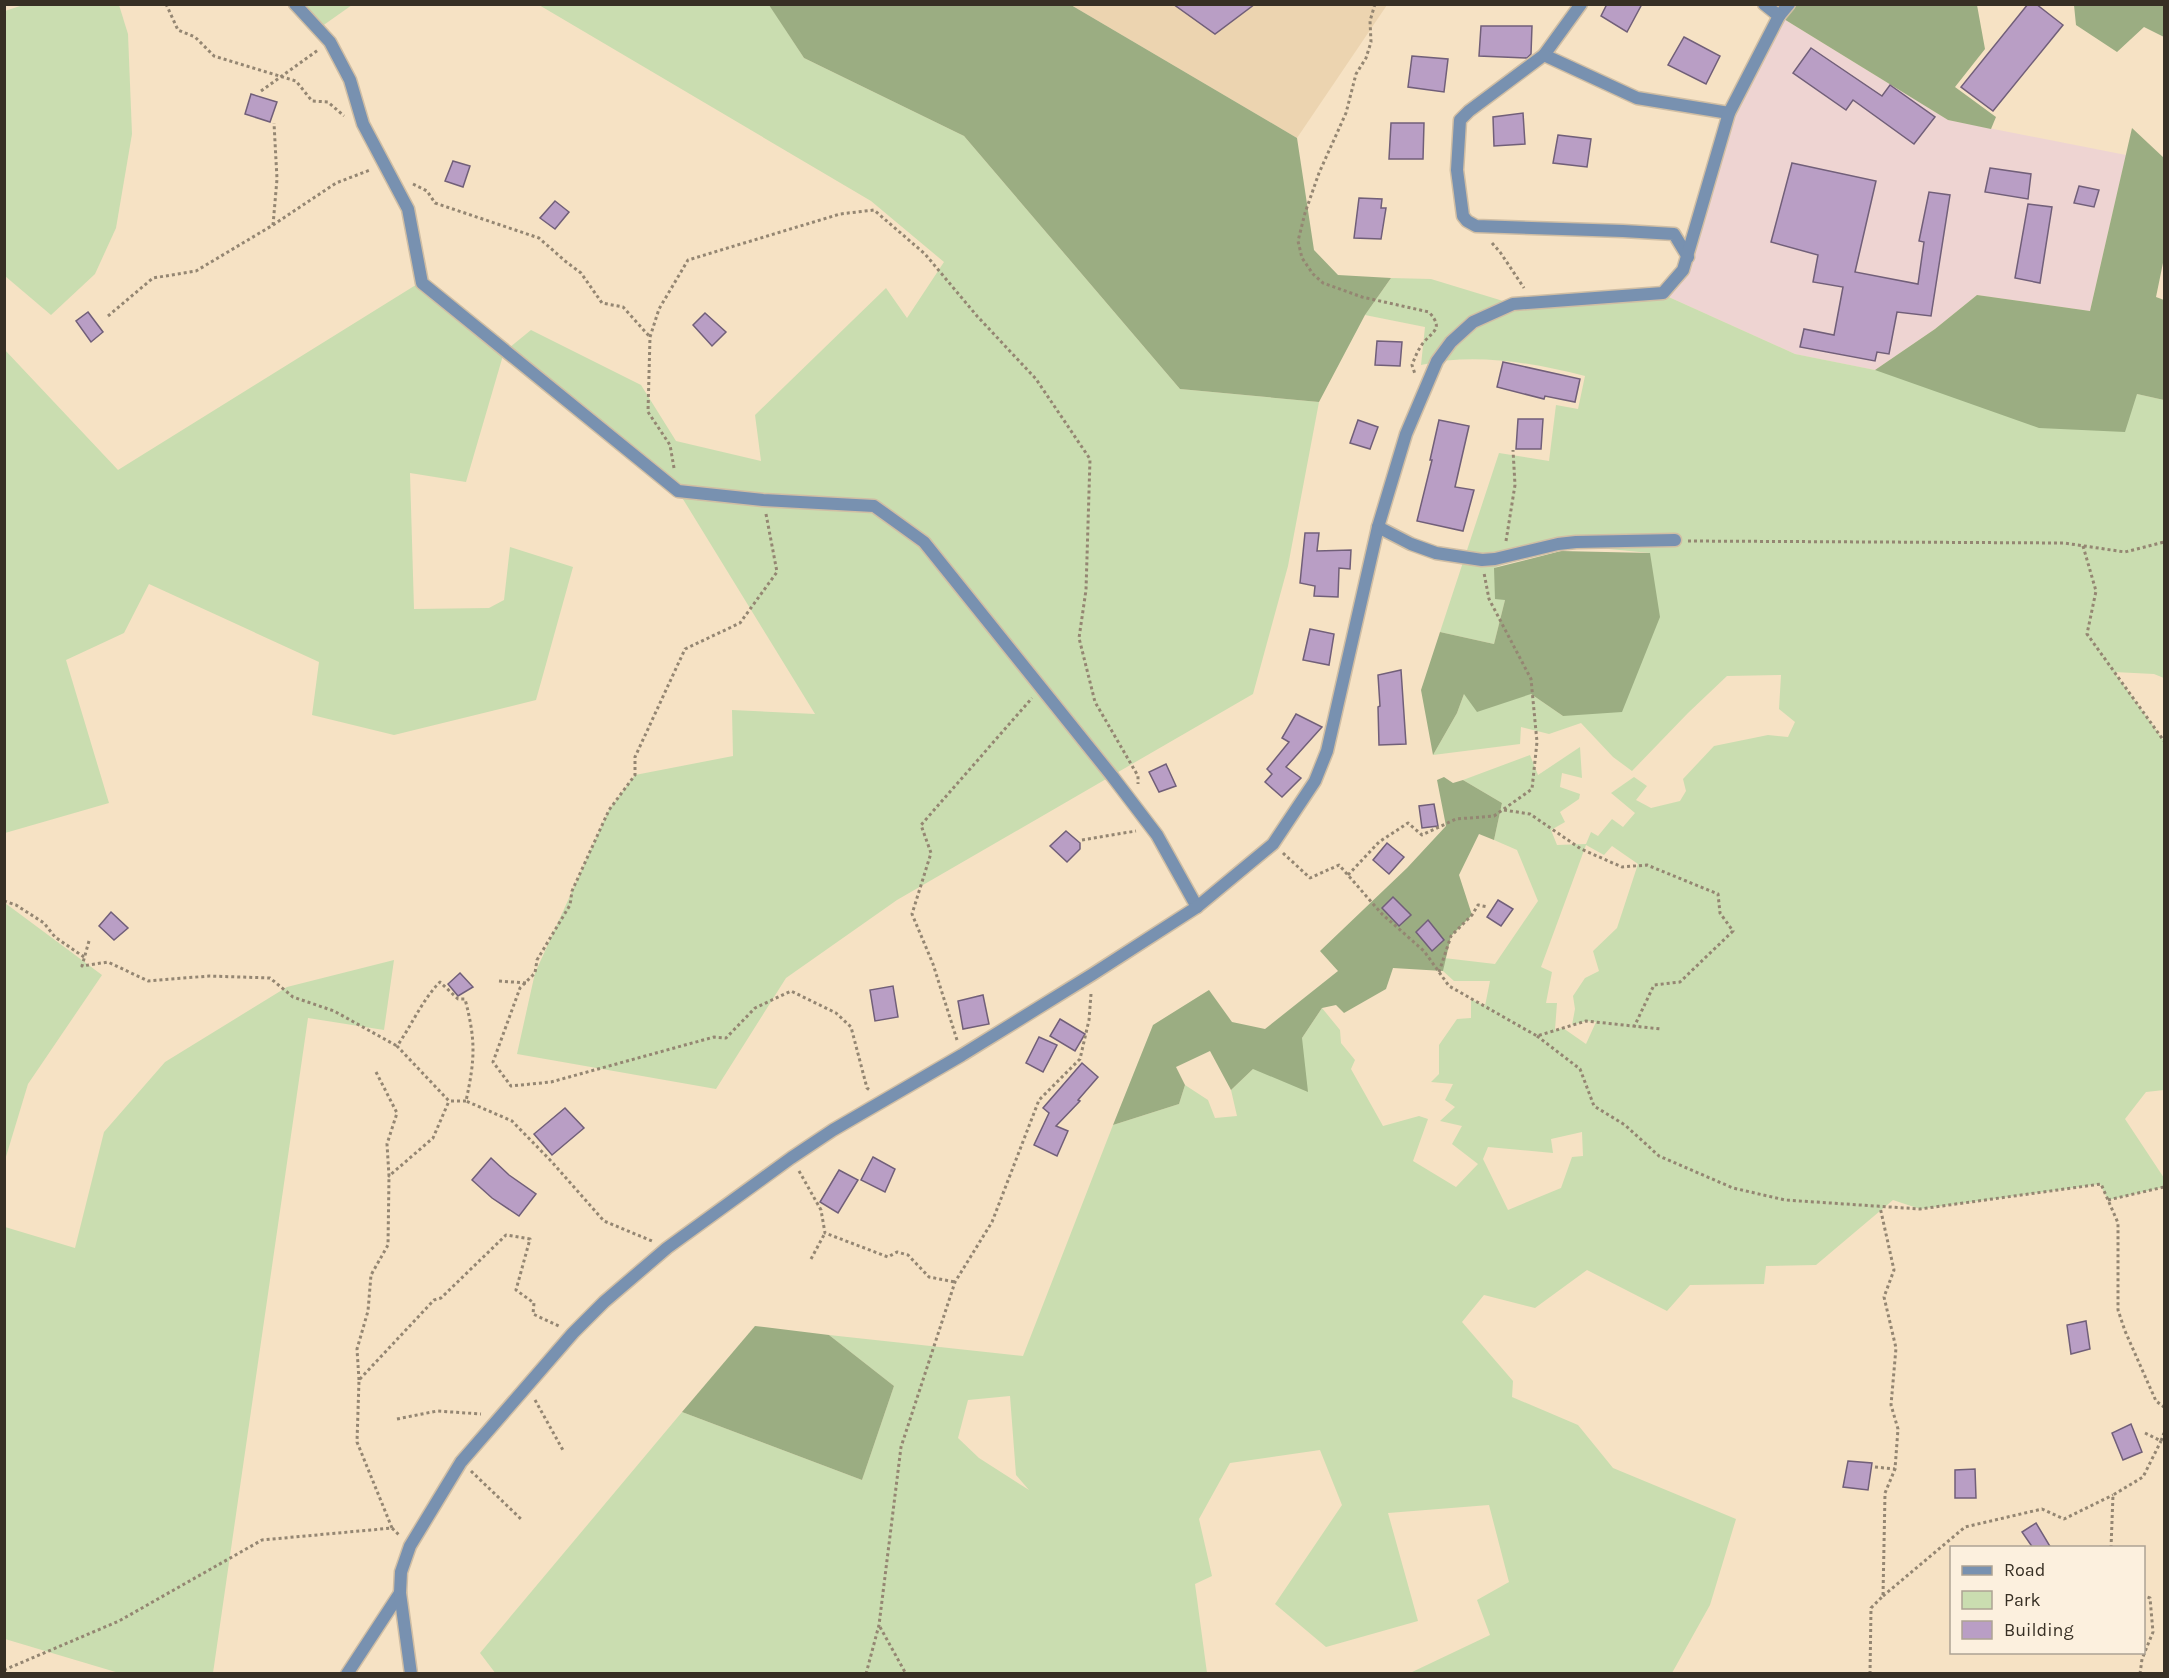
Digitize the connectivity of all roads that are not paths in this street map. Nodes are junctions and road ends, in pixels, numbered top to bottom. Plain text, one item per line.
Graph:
1 (295, 4) edge
2 (1581, 4) edge
3 (1764, 4) edge
4 (1789, 4) edge
5 (1779, 16) junction
6 (1544, 55) junction
7 (1729, 113) junction
8 (1688, 257) junction
9 (1378, 527) junction
10 (1675, 540) road end
11 (1197, 907) junction
12 (400, 1593) junction
13 (347, 1674) edge
14 (411, 1674) edge

1 - 11 street
2 - 6 street
3 - 5 street
4 - 5 street
5 - 7 street
6 - 7 street
6 - 8 street
7 - 8 street
8 - 9 street
9 - 10 street
9 - 11 street
11 - 12 street
12 - 13 street
12 - 14 street

